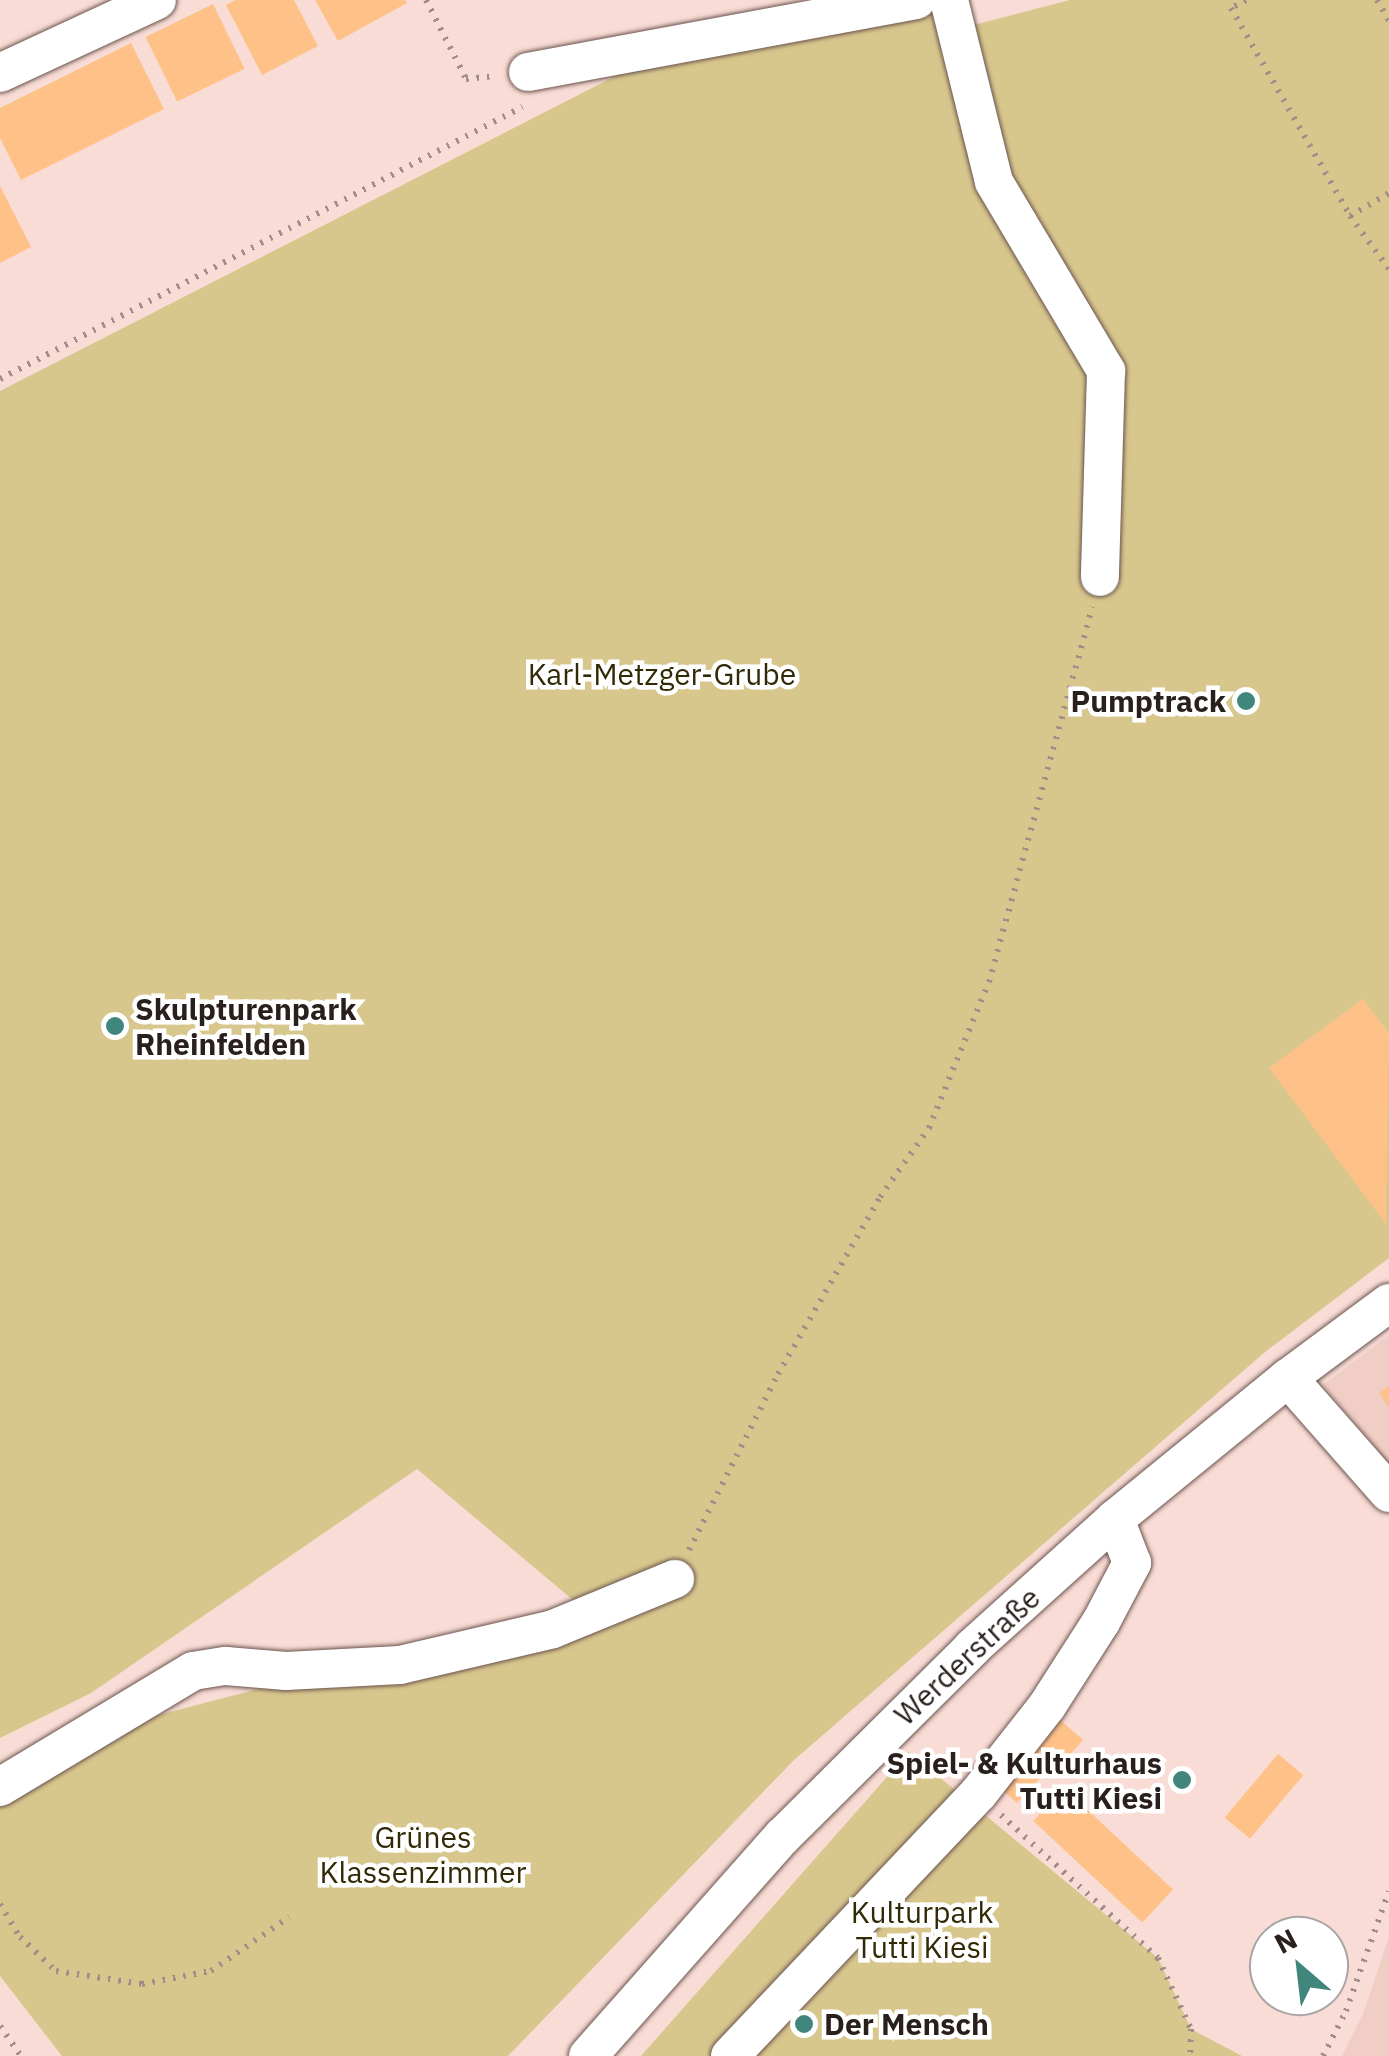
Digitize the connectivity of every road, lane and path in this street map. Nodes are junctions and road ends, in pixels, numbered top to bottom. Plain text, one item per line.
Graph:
1 (157, 0) edge
2 (426, 0) edge
3 (916, 0) edge
4 (949, 0) edge
5 (1246, 0) edge
6 (1377, 0) edge
7 (1389, 21) edge
8 (0, 73) edge
9 (529, 88) junction
10 (1389, 193) edge
11 (1350, 216) junction
12 (1389, 268) edge
13 (0, 379) edge
14 (1100, 577) joint
15 (1389, 1303) edge
16 (1288, 1378) junction
17 (1389, 1493) edge
18 (1115, 1520) junction
19 (675, 1578) joint
20 (0, 1787) edge
21 (978, 1794) junction
22 (1389, 1890) edge
23 (0, 1904) edge
24 (289, 1917) dead end
25 (0, 2026) edge
26 (22, 2056) edge
27 (588, 2056) edge
28 (730, 2056) edge
29 (1190, 2056) edge
30 (1324, 2056) edge

1 - 8 street
2 - 9 path
3 - 9 street
4 - 14 street
5 - 11 path
6 - 7 path
9 - 13 path
10 - 11 path
11 - 12 path
14 - 19 path
15 - 16 street, Werderstraße
16 - 17 street
16 - 18 street, Werderstraße
18 - 21 street
18 - 27 street, Werderstraße
19 - 20 street
21 - 28 street
21 - 29 path
22 - 30 path
23 - 24 path
25 - 26 path

